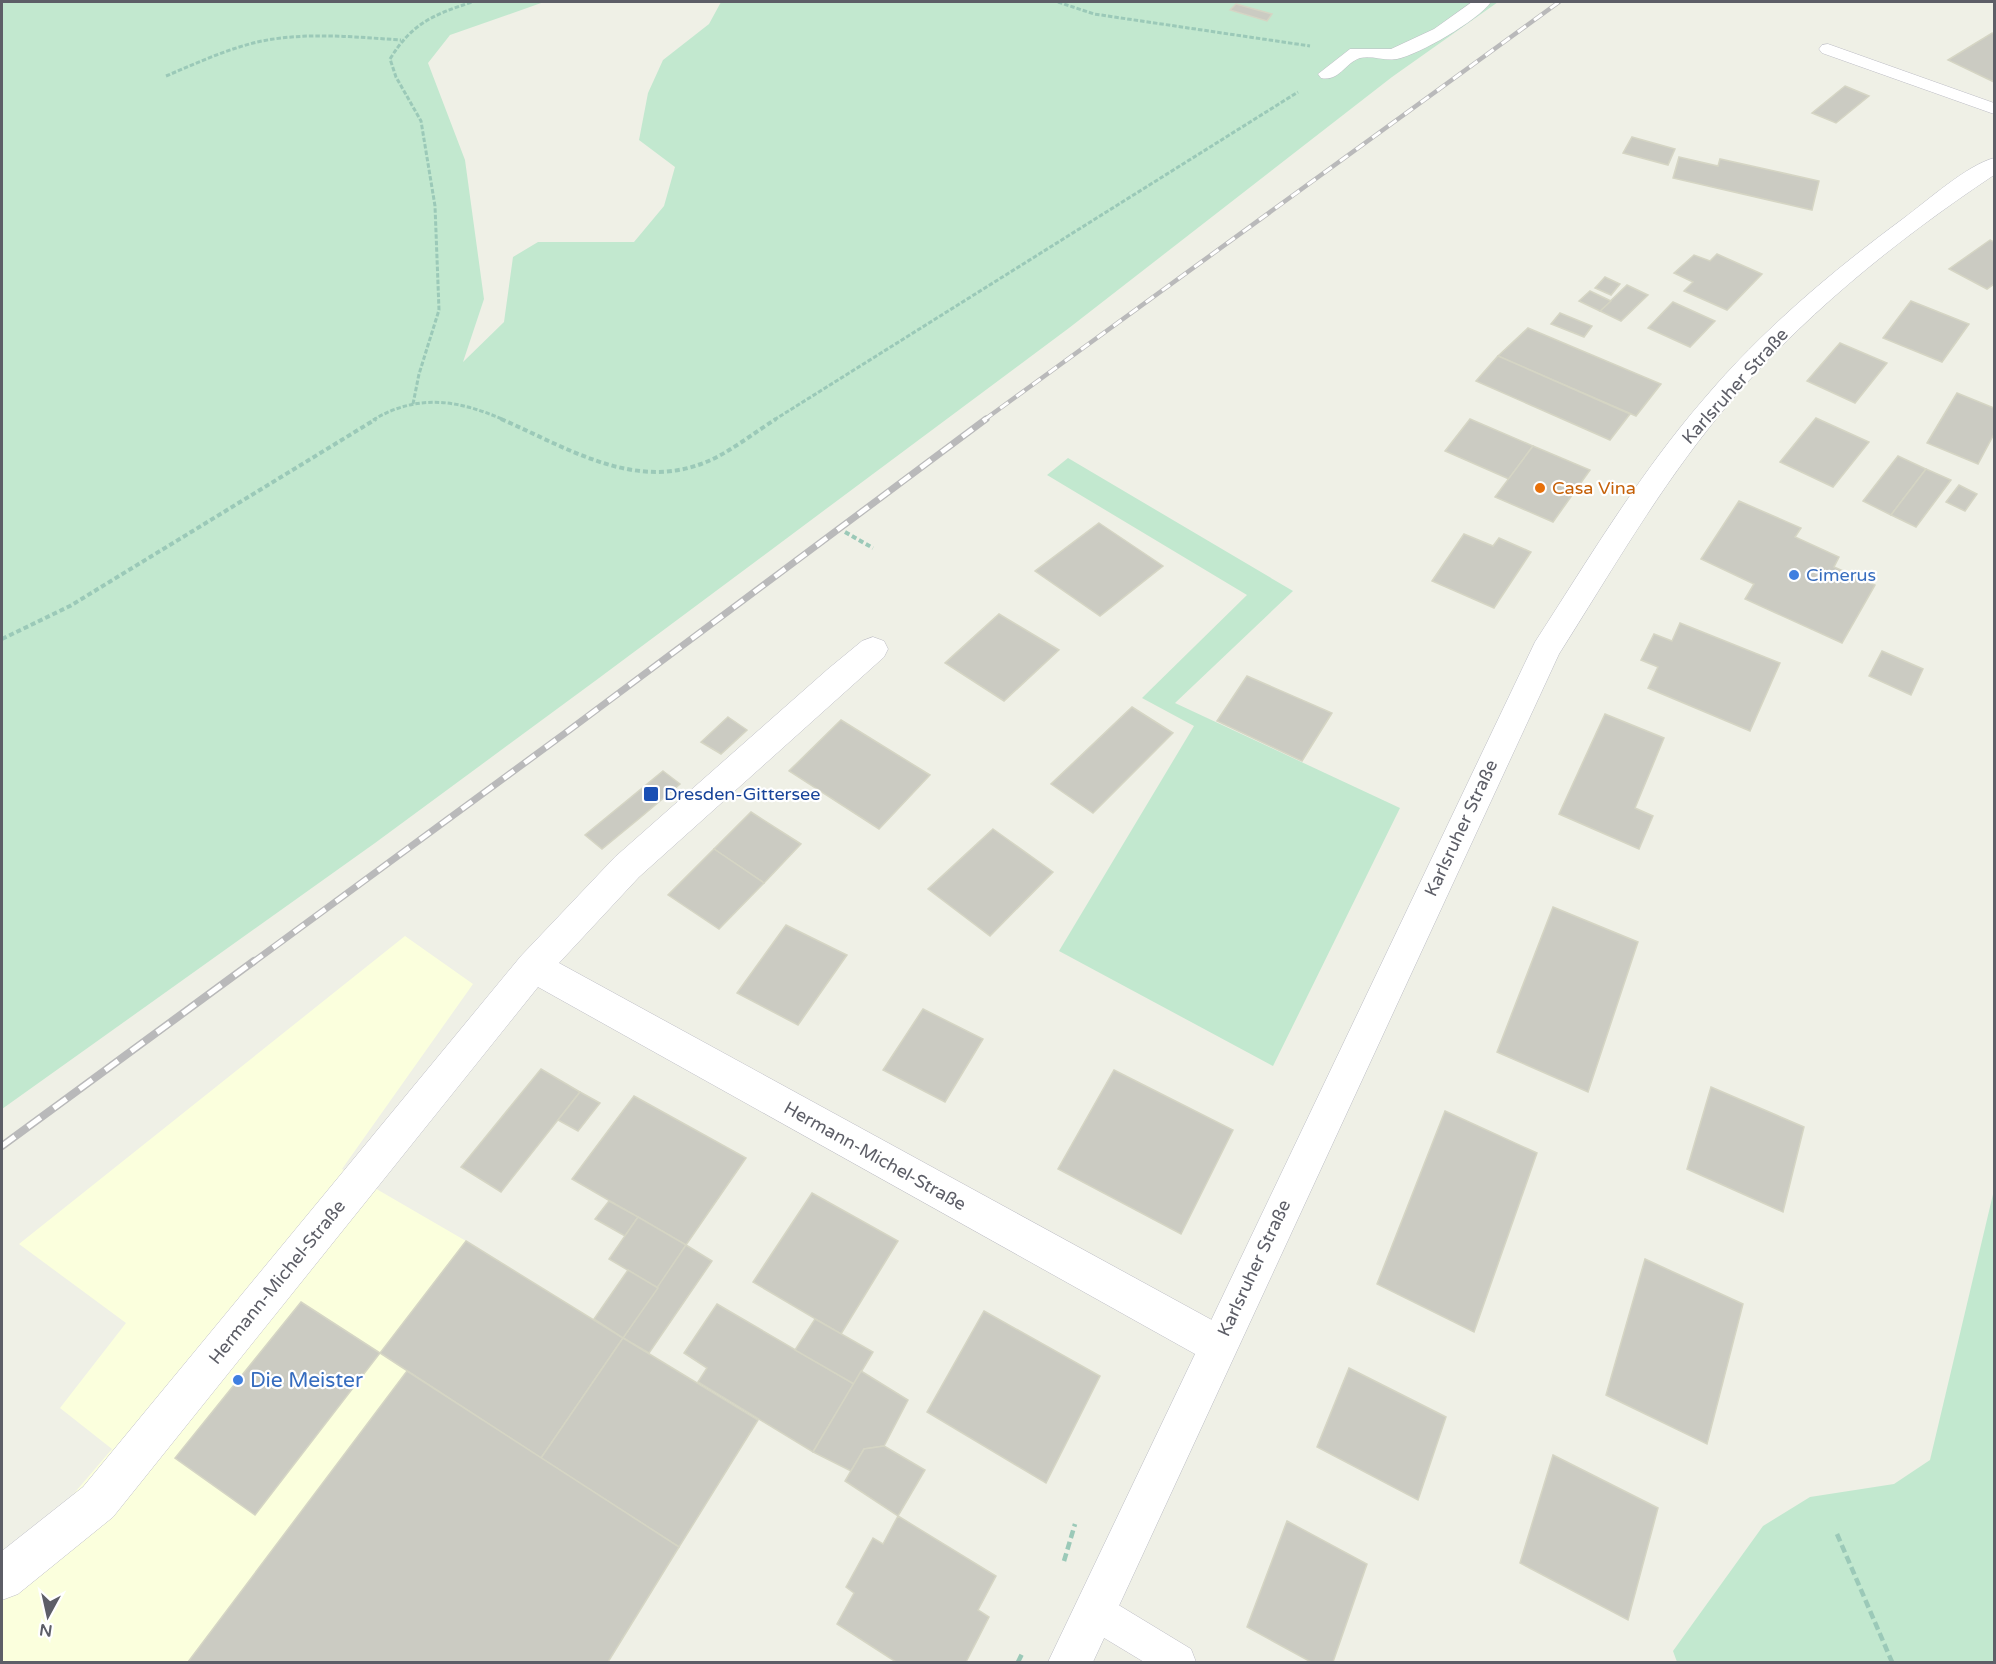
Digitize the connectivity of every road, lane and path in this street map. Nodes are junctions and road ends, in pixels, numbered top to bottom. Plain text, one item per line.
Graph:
1 (472, 2) edge
2 (1058, 2) edge
3 (1482, 2) edge
4 (401, 40) junction
5 (1828, 49) dead end
6 (1356, 53) junction
7 (1327, 74) joint
8 (166, 76) dead end
9 (1995, 109) edge
10 (1995, 165) edge
11 (413, 404) junction
12 (845, 532) dead end
13 (873, 548) dead end
14 (2, 639) edge
15 (873, 649) dead end
16 (532, 967) junction
17 (1218, 1345) junction
18 (1075, 1524) dead end
19 (1837, 1534) dead end
20 (1061, 1572) dead end
21 (2, 1578) edge
22 (1094, 1611) junction
23 (1070, 1662) edge
24 (1178, 1662) edge
25 (1892, 1662) edge

1 - 4 path
2 - 6 path
3 - 6 lane
4 - 8 path
4 - 11 path
5 - 9 lane
6 - 7 lane
7 - 11 path
10 - 17 main road, Karlsruher Straße
11 - 14 path
12 - 13 path
15 - 16 main road, Hermann-Michel-Straße
16 - 17 main road, Hermann-Michel-Straße
16 - 21 main road, Hermann-Michel-Straße
17 - 22 main road, Karlsruher Straße
18 - 20 path
19 - 25 path
22 - 23 main road, Karlsruher Straße
22 - 24 lane

